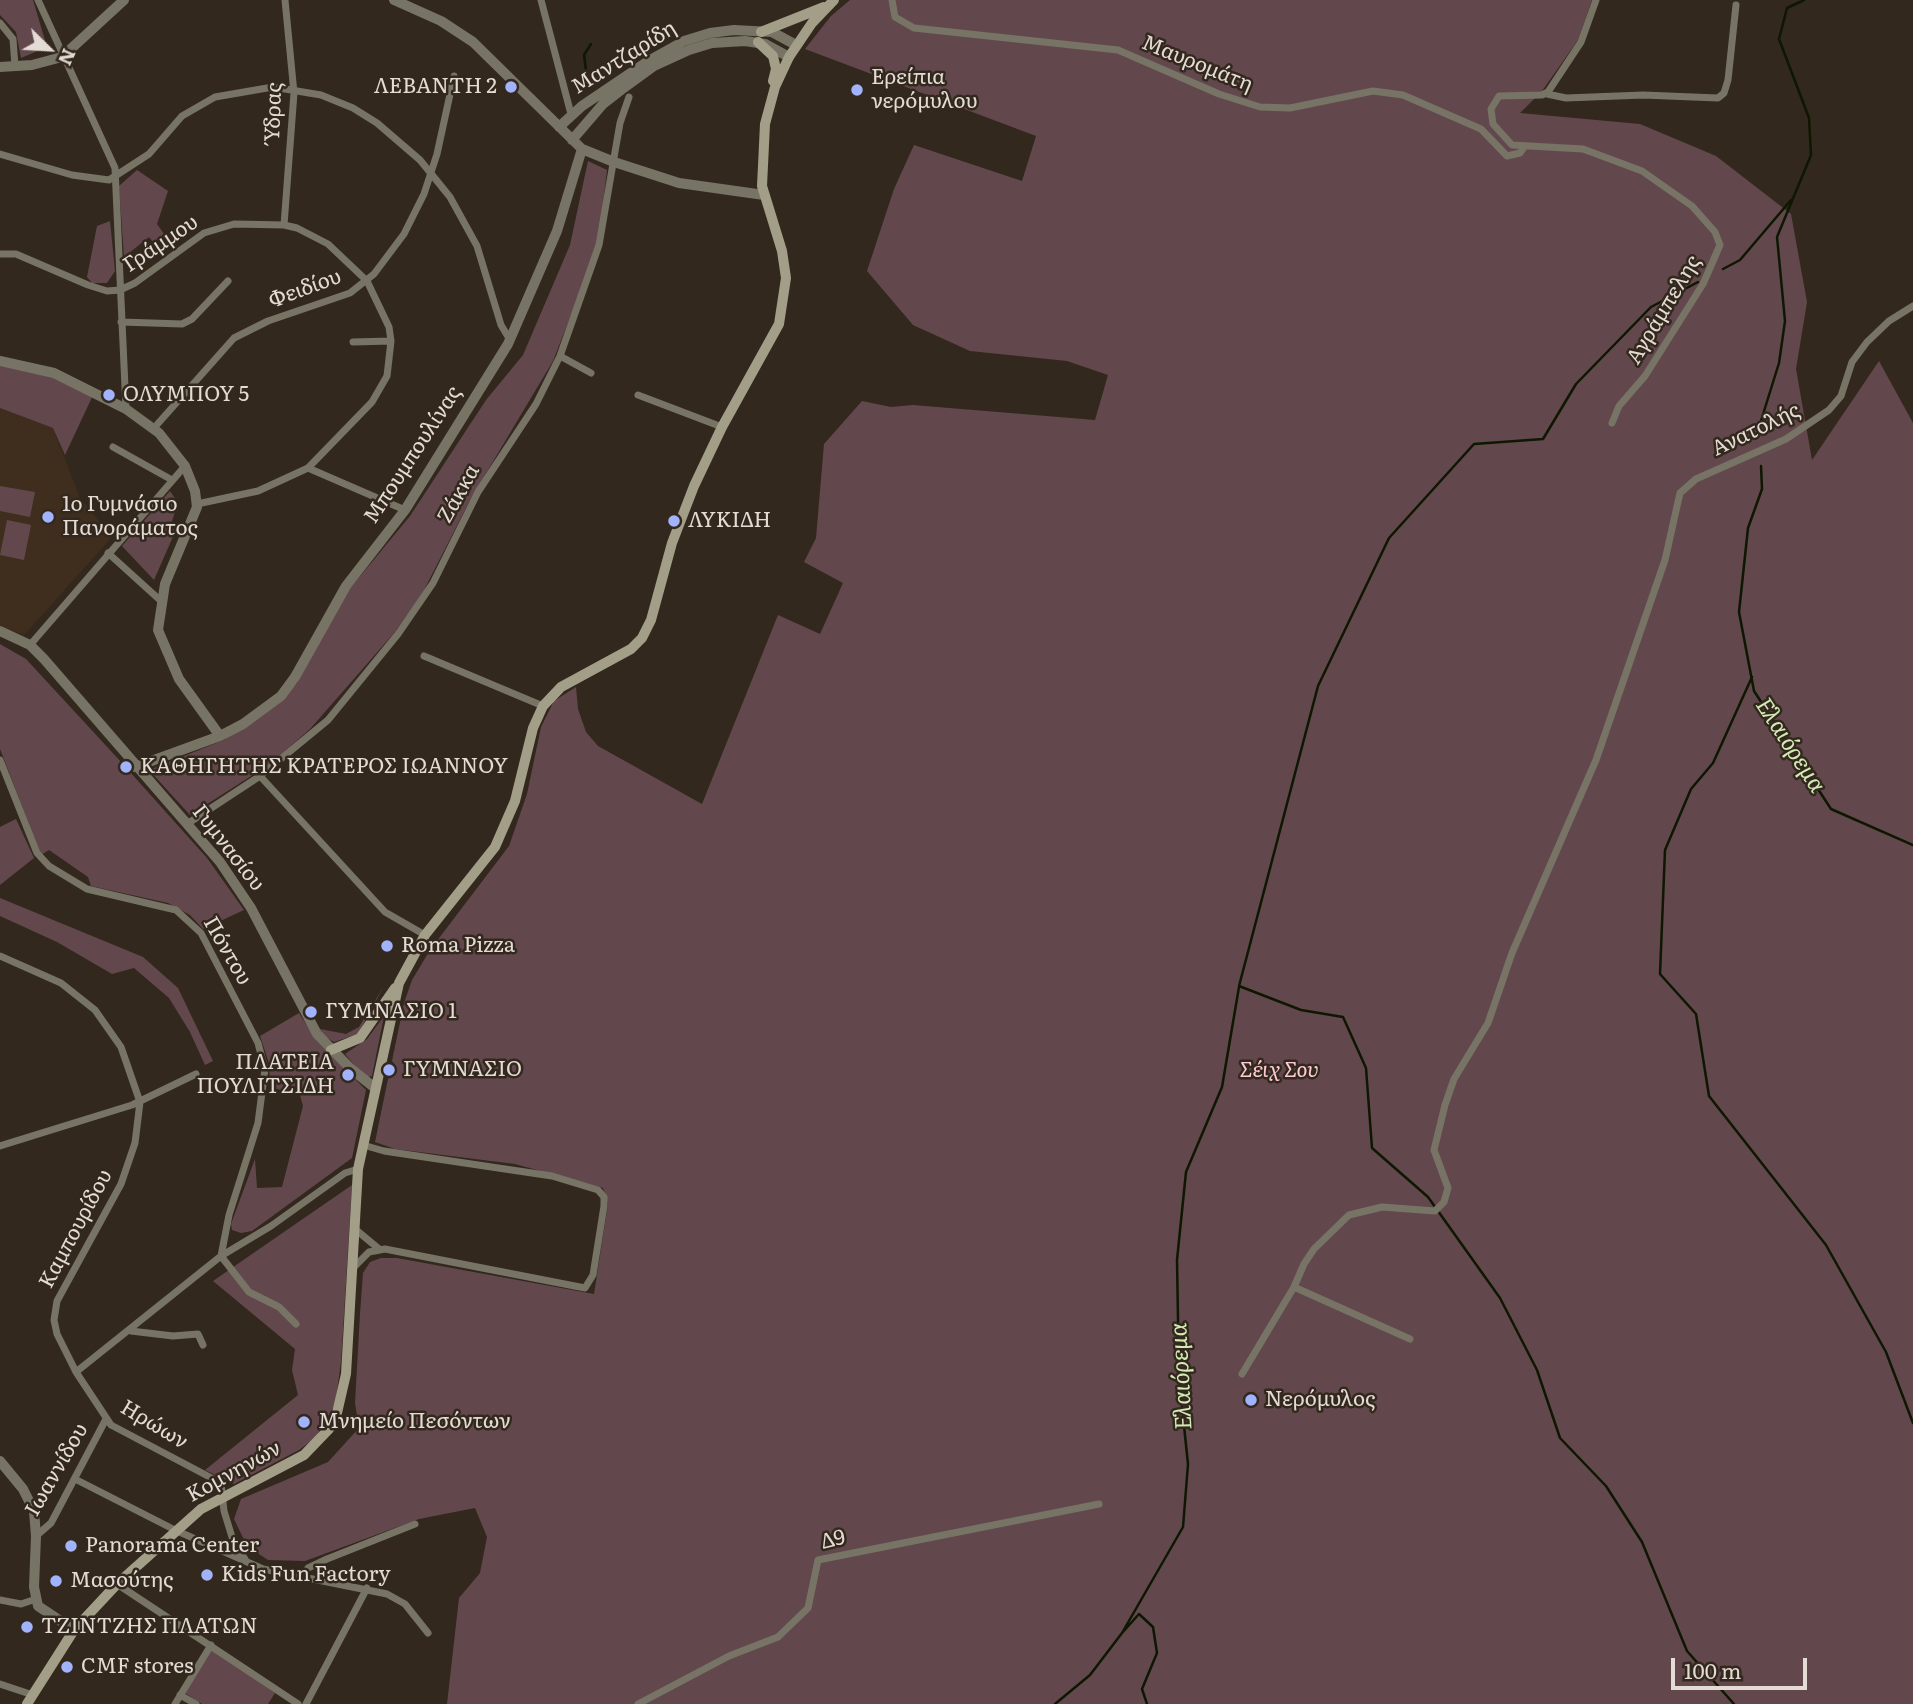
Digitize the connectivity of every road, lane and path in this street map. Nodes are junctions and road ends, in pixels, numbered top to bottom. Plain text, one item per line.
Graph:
1 (38, 0) edge
2 (124, 0) edge
3 (285, 0) edge
4 (394, 0) edge
5 (541, 0) edge
6 (892, 0) edge
7 (1596, 0) edge
8 (832, 2) edge
9 (1737, 5) dead end
10 (0, 23) edge
11 (760, 37) junction
12 (796, 45) junction
13 (62, 57) junction
14 (789, 57) junction
15 (15, 66) junction
16 (0, 67) edge
17 (454, 76) dead end
18 (294, 88) junction
19 (1547, 94) junction
20 (629, 97) dead end
21 (769, 105) junction
22 (571, 114) junction
23 (559, 127) junction
24 (572, 140) junction
25 (1524, 147) junction
26 (582, 149) junction
27 (0, 155) edge
28 (614, 162) junction
29 (431, 173) junction
30 (115, 178) junction
31 (764, 195) junction
32 (284, 225) junction
33 (0, 254) edge
34 (228, 281) dead end
35 (367, 281) junction
36 (120, 290) junction
37 (1913, 306) edge
38 (121, 322) junction
39 (510, 340) junction
40 (391, 341) junction
41 (353, 342) dead end
42 (560, 356) junction
43 (0, 360) edge
44 (591, 373) dead end
45 (638, 395) dead end
46 (126, 409) junction
47 (1612, 423) dead end
48 (722, 427) junction
49 (154, 428) junction
50 (113, 447) dead end
51 (185, 466) junction
52 (308, 468) junction
53 (173, 481) junction
54 (197, 505) junction
55 (405, 510) junction
56 (108, 553) junction
57 (161, 601) junction
58 (0, 632) edge
59 (30, 645) junction
60 (424, 656) dead end
61 (543, 706) junction
62 (220, 736) junction
63 (0, 760) edge
64 (135, 767) junction
65 (260, 776) junction
66 (187, 824) junction
67 (425, 935) junction
68 (0, 956) edge
69 (399, 983) junction
70 (331, 1050) junction
71 (197, 1074) dead end
72 (375, 1088) junction
73 (140, 1102) junction
74 (363, 1145) junction
75 (0, 1146) edge
76 (358, 1169) junction
77 (354, 1228) junction
78 (379, 1249) junction
79 (221, 1256) junction
80 (351, 1271) junction
81 (1294, 1287) junction
82 (296, 1324) dead end
83 (131, 1331) junction
84 (1410, 1339) dead end
85 (204, 1345) dead end
86 (76, 1372) junction
87 (1242, 1374) dead end
88 (106, 1419) junction
89 (0, 1461) edge
90 (75, 1479) junction
91 (224, 1495) junction
92 (1099, 1504) dead end
93 (415, 1524) dead end
94 (175, 1530) junction
95 (36, 1536) junction
96 (246, 1561) junction
97 (303, 1575) junction
98 (117, 1584) junction
99 (367, 1588) junction
100 (36, 1599) junction
101 (0, 1601) edge
102 (74, 1630) junction
103 (428, 1633) dead end
104 (211, 1645) junction
105 (0, 1684) edge
106 (180, 1695) junction
107 (30, 1700) edge
108 (175, 1704) edge
109 (196, 1704) edge
110 (298, 1704) edge
111 (306, 1704) edge
112 (638, 1704) edge

1 - 13 street
2 - 13 street
3 - 18 street, Ύδρας
4 - 23 street
5 - 22 street
6 - 25 street, Μαυρομάτη
7 - 19 street
8 - 11 main road
8 - 12 main road
9 - 19 street
10 - 15 street
11 - 12 street, Μαντζαρίδη
11 - 14 street, Μαντζαρίδη
11 - 21 main road
11 - 22 street, Μαντζαρίδη
11 - 24 street, Μαντζαρίδη
12 - 14 main road
13 - 15 street
13 - 30 street
14 - 21 main road
15 - 16 street
17 - 29 street, Φειδίου
18 - 29 street
18 - 30 street
18 - 32 street, Ύδρας
19 - 25 street
20 - 28 street, Ζάκκα
21 - 31 main road
22 - 23 street, Μαντζαρίδη
23 - 24 street
24 - 26 street
25 - 47 street, Αγράμπελης
26 - 28 street
26 - 39 street, Μπουμπουλίνας
27 - 30 street
28 - 31 street
28 - 42 street, Ζάκκα
29 - 35 street, Φειδίου
29 - 39 street
30 - 36 street
31 - 48 main road
32 - 35 street, Γράμμου
32 - 36 street, Γράμμου
33 - 36 street, Γράμμου
34 - 38 street
35 - 40 street, Γράμμου
35 - 49 street, Φειδίου
36 - 38 street
37 - 81 street, Ανατολής
38 - 46 street
39 - 55 street, Μπουμπουλίνας
40 - 41 street
40 - 52 street, Γράμμου
42 - 44 street
42 - 65 street, Ζάκκα
43 - 46 street
45 - 48 street
46 - 49 street
48 - 61 main road
49 - 51 street
50 - 53 street
51 - 53 street
51 - 54 street
52 - 54 street, Γράμμου
52 - 55 street
53 - 56 street
54 - 57 street
55 - 62 street, Μπουμπουλίνας
56 - 57 street
56 - 59 street
57 - 62 street
58 - 59 street
59 - 64 street, Γυμνασίου
60 - 61 street
61 - 67 main road
62 - 64 street, Μπουμπουλίνας
63 - 79 street, Πόντου
64 - 66 street, Γυμνασίου
65 - 66 street, Ζάκκα
65 - 67 street
66 - 70 street, Γυμνασίου
67 - 69 main road
68 - 73 street, Καμπουρίδου
69 - 70 main road
69 - 72 main road, Κομνηνών
70 - 72 street, Γυμνασίου
71 - 73 street
72 - 74 main road, Κομνηνών
73 - 75 street
73 - 86 street, Καμπουρίδου
74 - 76 main road, Κομνηνών
74 - 78 street
76 - 77 main road, Κομνηνών
76 - 79 street
77 - 78 street
77 - 80 main road, Κομνηνών
78 - 80 street
79 - 82 street
79 - 83 street
80 - 91 main road, Κομνηνών
81 - 84 street
81 - 87 street
83 - 85 street
83 - 86 street
86 - 88 street, Ηρώων
88 - 90 street, Ιωαννίδου
88 - 91 street, Ηρώων
89 - 95 street
90 - 94 street
90 - 95 street, Ιωαννίδου
91 - 94 main road, Κομνηνών
91 - 96 street
92 - 112 street, Δ9
93 - 97 street
94 - 96 street
94 - 98 main road, Κομνηνών
95 - 100 street
96 - 97 street
97 - 99 street
98 - 102 main road, Κομνηνών
98 - 104 street
99 - 103 street
99 - 111 street
100 - 101 street
100 - 102 street
102 - 107 main road, Κομνηνών
104 - 106 street
104 - 110 street
105 - 107 street
106 - 108 street
106 - 109 street

